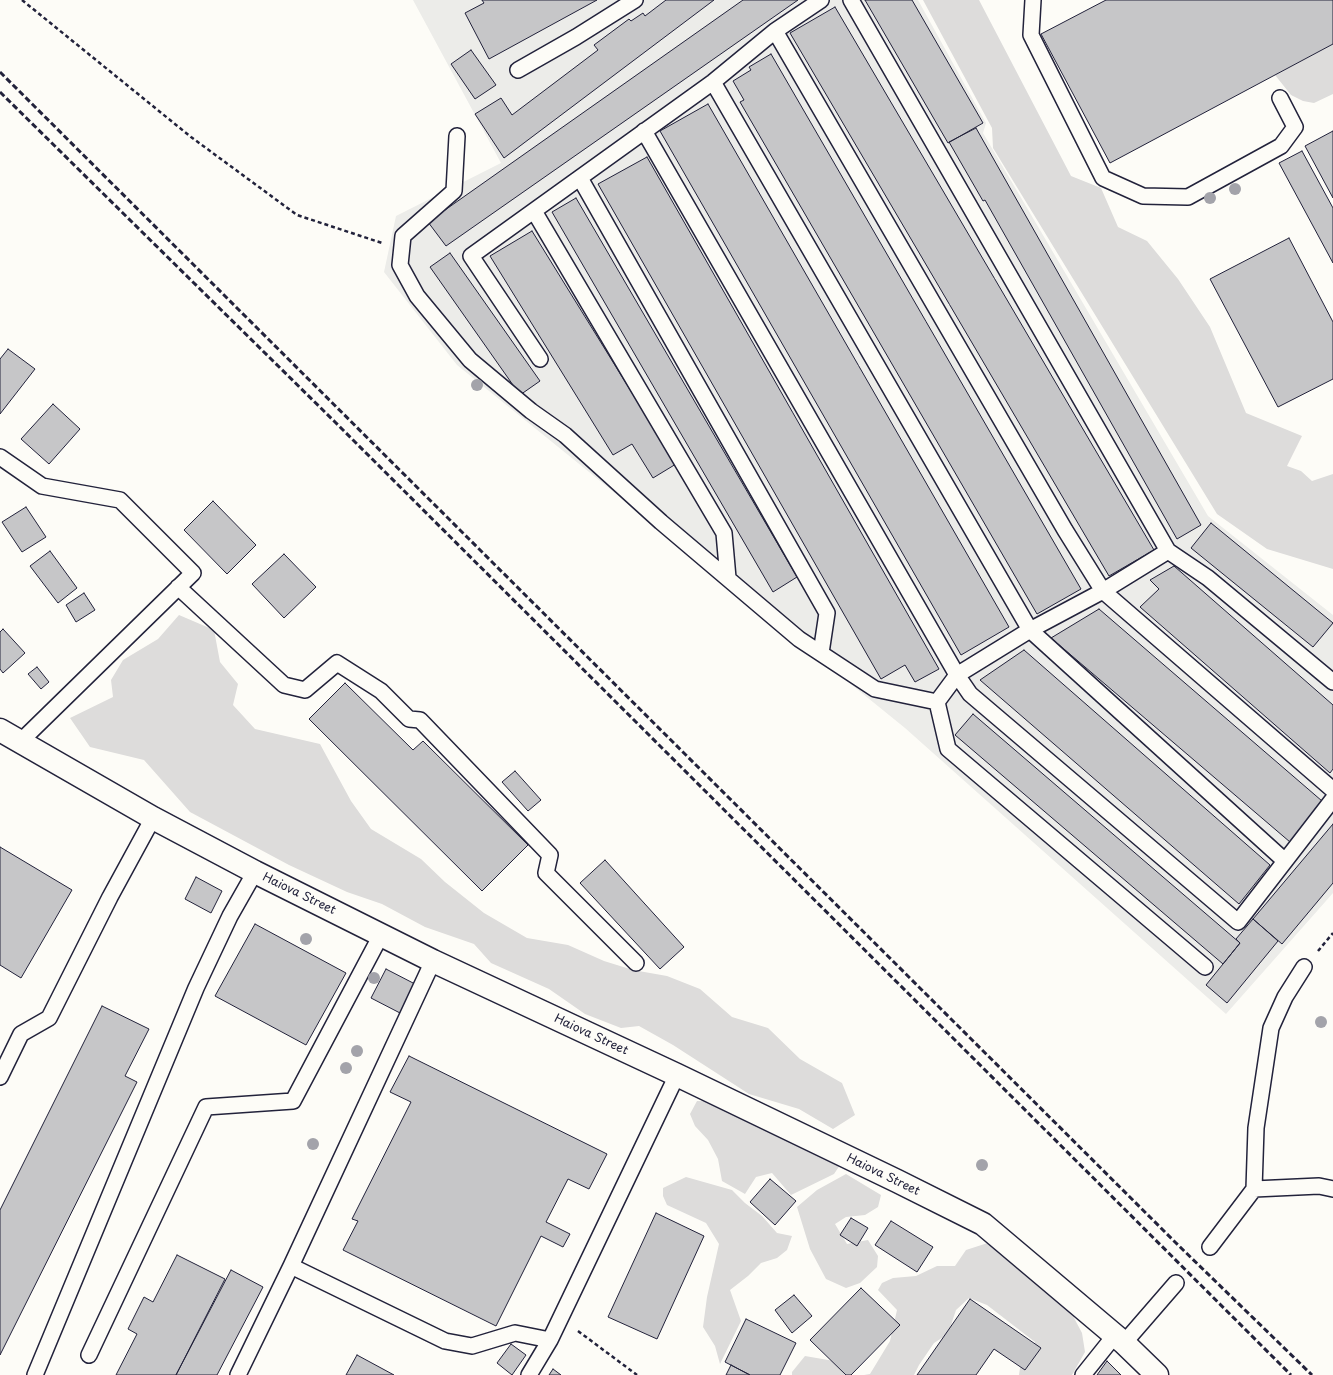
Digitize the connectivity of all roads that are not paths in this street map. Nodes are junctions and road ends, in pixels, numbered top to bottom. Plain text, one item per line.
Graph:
1 (636, 0) edge
2 (821, 0) edge
3 (851, 0) edge
4 (1034, 0) edge
5 (776, 30) junction
6 (518, 70) dead end
7 (713, 82) junction
8 (1280, 98) dead end
9 (644, 131) junction
10 (457, 136) dead end
11 (580, 178) junction
12 (534, 211) junction
13 (540, 359) dead end
14 (0, 457) edge
15 (1168, 552) junction
16 (728, 578) junction
17 (178, 587) junction
18 (1103, 591) junction
19 (1030, 630) junction
20 (821, 653) junction
21 (957, 675) junction
22 (1333, 682) edge
23 (937, 702) junction
24 (0, 730) edge
25 (20, 742) junction
26 (1333, 790) edge
27 (1333, 799) edge
28 (153, 818) junction
29 (1285, 861) junction
30 (255, 872) junction
31 (381, 935) junction
32 (433, 961) junction
33 (636, 964) dead end
34 (1205, 967) dead end
35 (1304, 967) dead end
36 (676, 1075) junction
37 (0, 1076) edge
38 (1254, 1188) junction
39 (1333, 1189) edge
40 (1210, 1247) dead end
41 (291, 1266) junction
42 (1176, 1283) dead end
43 (1119, 1339) junction
44 (550, 1340) junction
45 (89, 1355) dead end
46 (34, 1375) edge
47 (238, 1375) edge
48 (529, 1375) edge
49 (1083, 1375) edge
50 (1157, 1375) edge

1 - 6 lane
2 - 5 lane
3 - 15 lane
4 - 8 lane
5 - 7 lane
5 - 18 lane
7 - 9 lane
7 - 19 lane
9 - 11 lane
9 - 21 lane
10 - 16 lane
11 - 12 lane
11 - 20 lane
12 - 13 lane
12 - 16 lane
14 - 17 lane
15 - 18 lane
15 - 22 lane
16 - 20 lane
17 - 25 lane
17 - 33 lane
18 - 19 lane
18 - 26 lane
19 - 21 lane
19 - 29 lane
20 - 23 lane
21 - 23 lane
21 - 29 lane
23 - 34 lane
24 - 25 street, Haiova Street
25 - 28 street, Haiova Street
27 - 29 lane
28 - 30 street, Haiova Street
28 - 37 lane
30 - 31 street, Haiova Street
30 - 46 lane
31 - 32 street, Haiova Street
31 - 45 lane
32 - 36 street, Haiova Street
32 - 41 lane
35 - 38 lane
36 - 43 street, Haiova Street
36 - 44 lane
38 - 39 lane
38 - 40 lane
41 - 44 lane
41 - 47 lane
42 - 43 lane
43 - 49 lane
43 - 50 street, Haiova Street
44 - 48 lane

